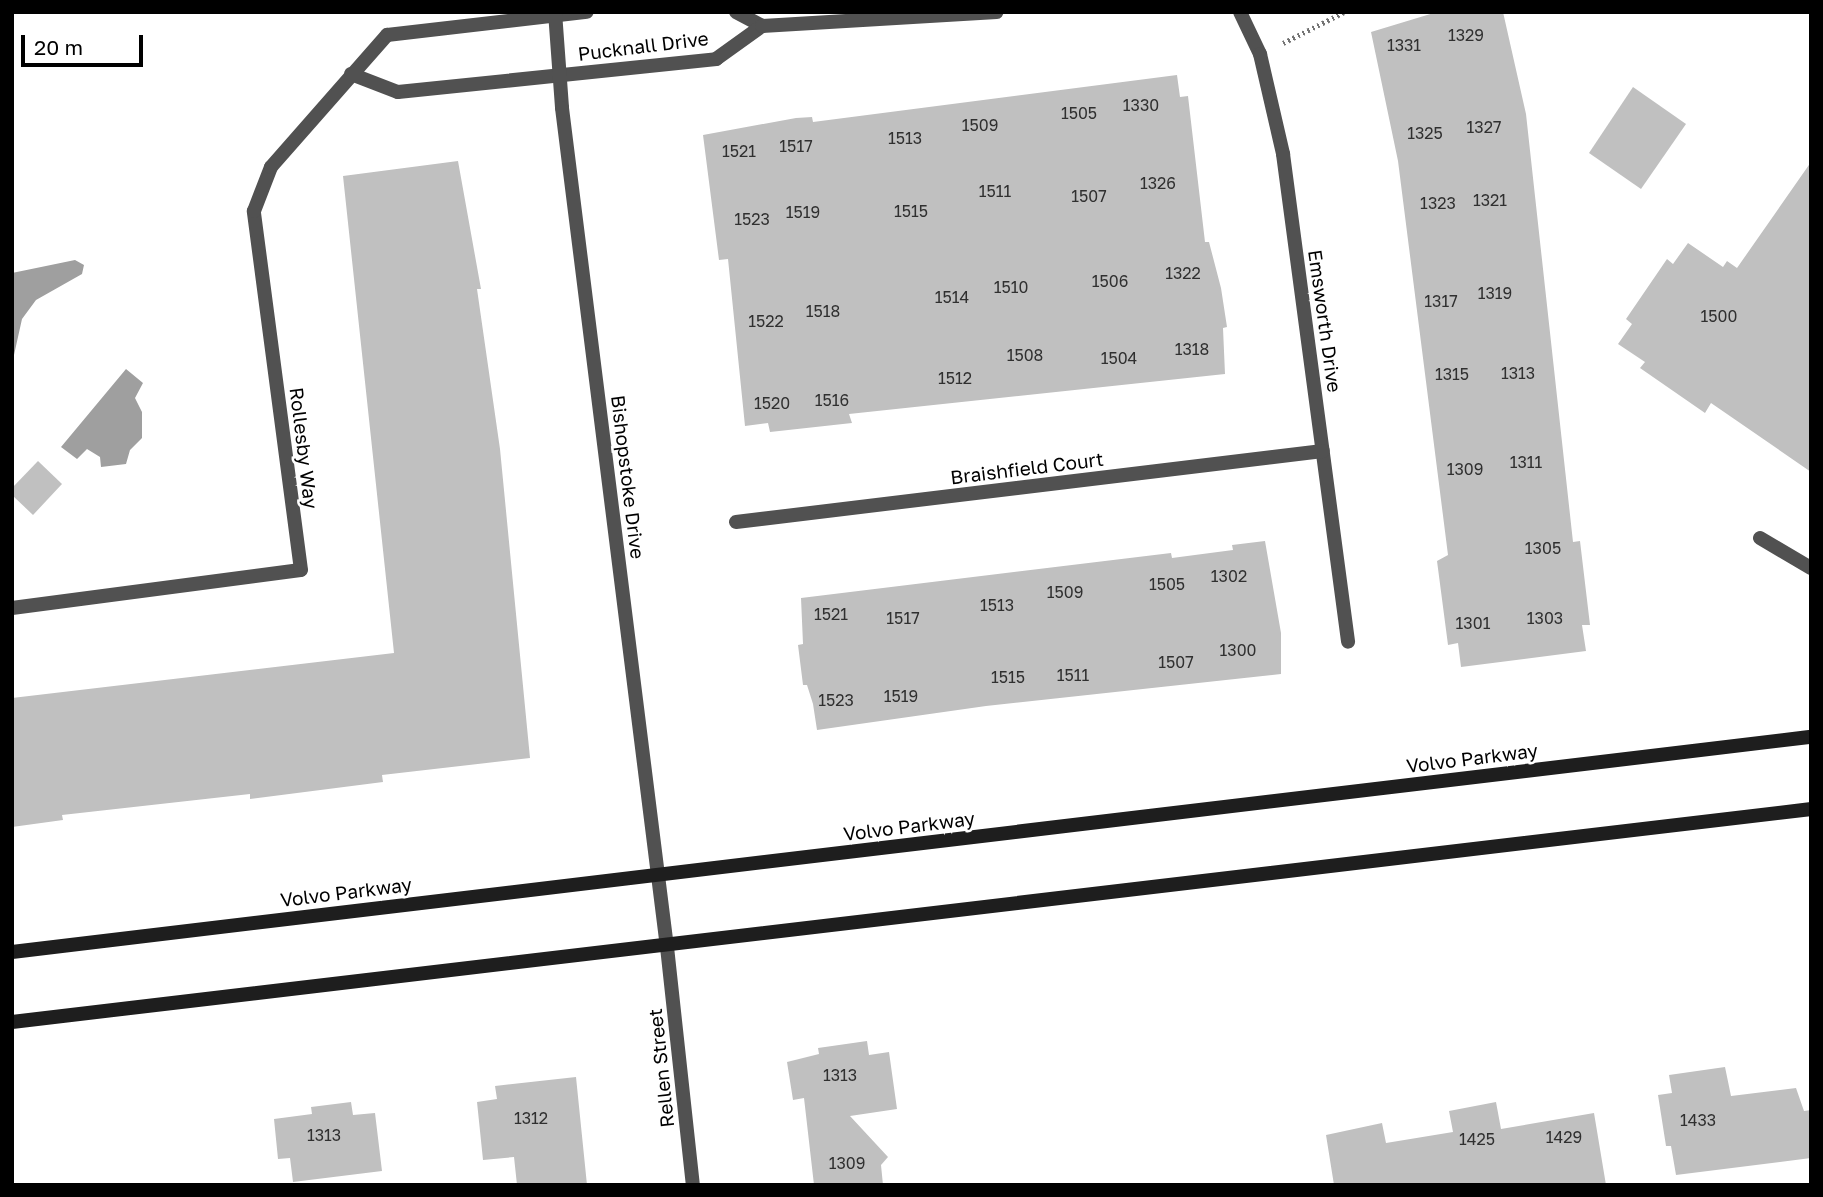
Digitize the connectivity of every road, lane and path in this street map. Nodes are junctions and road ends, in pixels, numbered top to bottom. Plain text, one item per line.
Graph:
1 (587, 12) edge
2 (736, 12) edge
3 (997, 12) edge
4 (1240, 12) edge
5 (1344, 12) edge
6 (555, 14) edge
7 (762, 26) junction
8 (1260, 54) junction
9 (351, 74) junction
10 (560, 75) junction
11 (1323, 451) junction
12 (736, 522) dead end
13 (1760, 538) dead end
14 (1811, 568) edge
15 (12, 608) edge
16 (1348, 642) dead end
17 (1811, 737) edge
18 (1811, 809) edge
19 (659, 874) junction
20 (667, 947) junction
21 (12, 952) edge
22 (12, 1022) edge
23 (693, 1185) edge

1 - 6 street
2 - 7 street
3 - 7 street
4 - 8 street, Emsworth Drive
5 - 8 path
6 - 9 street, Rollesby Way
6 - 10 street, Bishopstoke Drive
7 - 10 street, Pucknall Drive
8 - 11 street, Emsworth Drive
9 - 10 street
9 - 15 street, Rollesby Way
10 - 19 street, Bishopstoke Drive
11 - 12 street, Braishfield Court
11 - 16 street, Emsworth Drive
13 - 14 street
17 - 19 main road, Volvo Parkway
18 - 20 main road
19 - 20 street, Bishopstoke Drive
19 - 21 main road, Volvo Parkway
20 - 22 main road
20 - 23 street, Rellen Street

